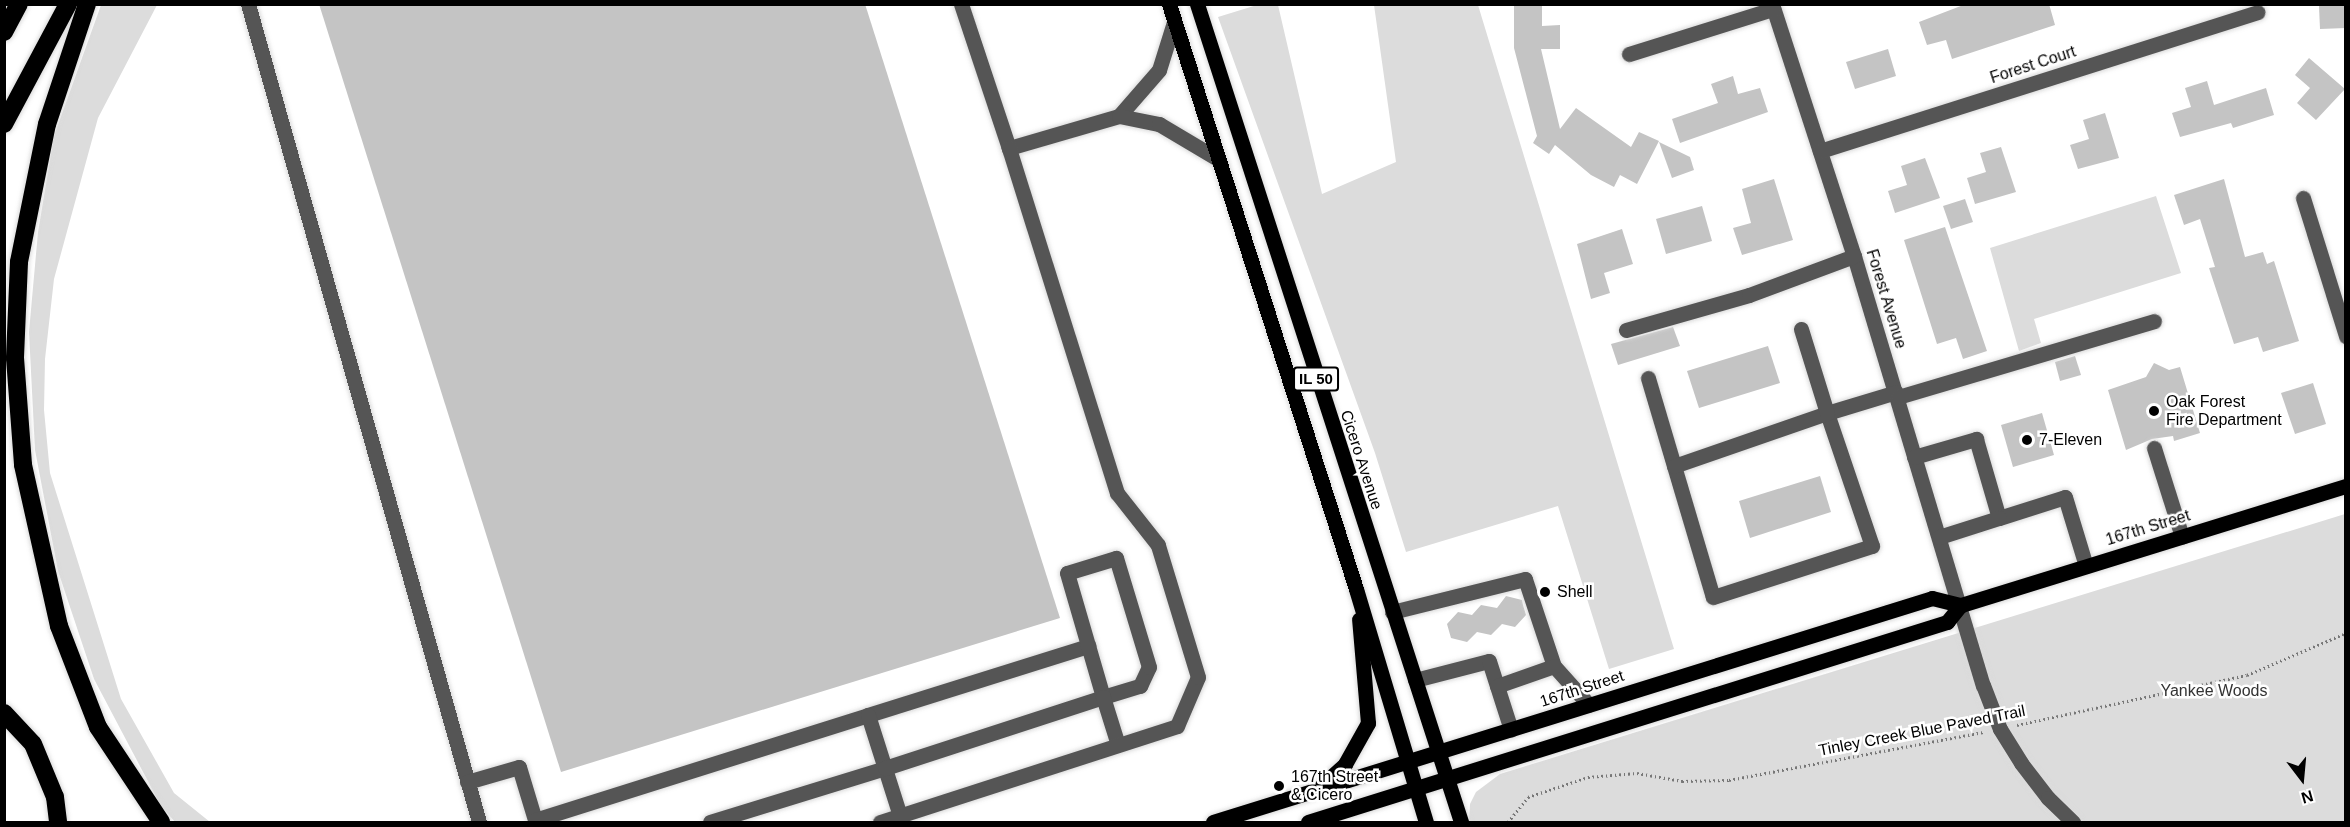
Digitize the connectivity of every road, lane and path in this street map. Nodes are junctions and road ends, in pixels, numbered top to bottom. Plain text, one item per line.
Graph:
1 (20, 4) edge
2 (68, 4) edge
3 (87, 4) edge
4 (248, 4) edge
5 (961, 4) edge
6 (1168, 4) edge
7 (1197, 4) edge
8 (1773, 7) edge
9 (2257, 12) dead end
10 (1174, 22) junction
11 (4, 32) edge
12 (1629, 54) dead end
13 (1119, 116) junction
14 (4, 124) edge
15 (1009, 148) junction
16 (1820, 151) junction
17 (1218, 159) junction
18 (2303, 198) dead end
19 (1854, 256) junction
20 (2154, 321) dead end
21 (1801, 329) dead end
22 (1626, 330) dead end
23 (2346, 336) edge
24 (1648, 378) dead end
25 (1897, 395) junction
26 (1827, 413) junction
27 (2154, 448) dead end
28 (1914, 457) junction
29 (1674, 466) junction
30 (2346, 486) edge
31 (1999, 518) junction
32 (1939, 537) junction
33 (2182, 537) junction
34 (2086, 566) junction
35 (1356, 589) junction
36 (1961, 605) junction
37 (1392, 612) junction
38 (2346, 633) edge
39 (1088, 646) junction
40 (1554, 666) junction
41 (1415, 680) junction
42 (1497, 686) junction
43 (1103, 698) junction
44 (1589, 705) junction
45 (4, 713) edge
46 (868, 715) junction
47 (2000, 729) junction
48 (1511, 730) junction
49 (1119, 745) junction
50 (1439, 753) junction
51 (1409, 762) junction
52 (885, 768) junction
53 (1448, 781) junction
54 (467, 782) junction
55 (1318, 789) junction
56 (1416, 790) junction
57 (901, 819) edge
58 (536, 821) edge
59 (58, 822) edge
60 (160, 822) edge
61 (479, 822) edge
62 (710, 822) edge
63 (880, 822) edge
64 (1213, 822) edge
65 (1308, 822) edge
66 (1426, 822) edge
67 (1461, 822) edge
68 (1508, 822) edge
69 (2073, 822) edge

1 - 11 highway
2 - 14 highway
3 - 60 highway
4 - 54 street
5 - 15 street
6 - 10 main road, IL 50
7 - 37 main road, Cicero Avenue / IL 50
8 - 12 street
8 - 16 street, Forest Avenue
9 - 16 street, Forest Court
10 - 13 street
10 - 17 main road, IL 50
13 - 15 street
13 - 17 street
15 - 49 street
16 - 19 street, Forest Avenue
17 - 35 main road, IL 50
18 - 23 street
19 - 22 street
19 - 25 street, Forest Avenue
20 - 25 street
21 - 26 street
24 - 29 street
25 - 26 street
25 - 28 street, Forest Avenue
26 - 29 street
26 - 29 street
27 - 33 street
28 - 31 street
28 - 32 street, Forest Avenue
30 - 33 main road, 167th Street
31 - 32 street
31 - 34 street
32 - 36 street, Forest Avenue
33 - 34 main road, 167th Street
34 - 36 main road, 167th Street
35 - 51 main road, IL 50
35 - 55 main road
36 - 44 main road, 167th Street
36 - 47 street, Forest Avenue
36 - 53 main road, 167th Street
37 - 40 street
37 - 41 main road, Cicero Avenue / IL 50
38 - 47 path, Tinley Creek Blue Paved Trail
39 - 43 street
39 - 43 street
39 - 46 street
40 - 42 street
40 - 44 street
41 - 42 street
41 - 50 main road, Cicero Avenue / IL 50
42 - 48 street
43 - 49 street
43 - 52 street
44 - 48 main road, 167th Street
45 - 59 highway
46 - 52 street
46 - 58 street
47 - 68 path, Tinley Creek Blue Paved Trail
47 - 69 street, Forest Avenue
48 - 50 main road, 167th Street
49 - 57 street
50 - 51 main road, 167th Street
50 - 53 main road, Cicero Avenue / IL 50
51 - 55 main road, 167th Street
51 - 56 main road, IL 50
52 - 57 street
52 - 62 street
53 - 56 main road, 167th Street
53 - 67 main road, Cicero Avenue / IL 50
54 - 58 street
54 - 61 street
55 - 64 main road, 167th Street
56 - 65 main road, 167th Street
56 - 66 main road, IL 50
57 - 63 street

